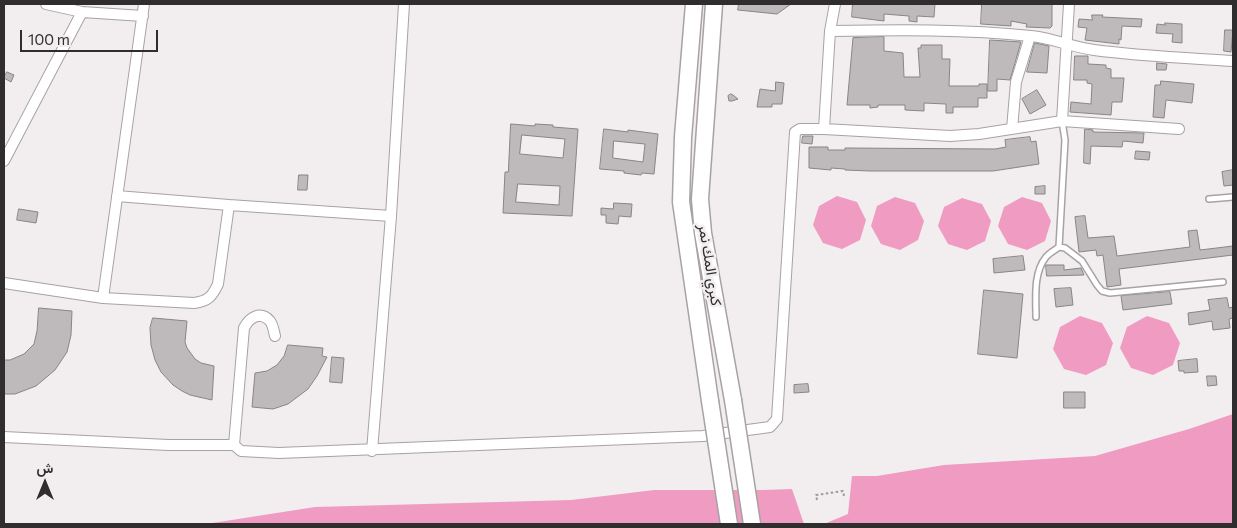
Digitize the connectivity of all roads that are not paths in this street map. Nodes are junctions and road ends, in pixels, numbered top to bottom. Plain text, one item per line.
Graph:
1 (46, 4) edge
2 (144, 4) edge
3 (404, 4) edge
4 (694, 4) edge
5 (714, 4) edge
6 (835, 4) edge
7 (1069, 4) edge
8 (82, 12) junction
9 (143, 16) junction
10 (830, 31) junction
11 (1030, 36) junction
12 (1068, 44) junction
13 (1233, 61) edge
14 (1062, 121) junction
15 (1179, 128) dead end
16 (824, 129) junction
17 (1012, 129) junction
18 (4, 161) edge
19 (117, 196) junction
20 (1233, 197) edge
21 (1209, 198) dead end
22 (229, 205) junction
23 (391, 216) junction
24 (1059, 247) junction
25 (1223, 282) dead end
26 (4, 283) edge
27 (103, 298) junction
28 (1036, 317) dead end
29 (275, 336) dead end
30 (4, 437) edge
31 (234, 445) junction
32 (372, 451) junction
33 (729, 524) edge
34 (752, 524) edge

1 - 8 street
2 - 9 street
3 - 23 street
4 - 33 highway, كبري المك نمر, bridge
5 - 34 highway, كبري المك نمر, bridge
6 - 10 street
7 - 12 street
8 - 9 street
8 - 18 street
9 - 19 street
10 - 11 street
10 - 16 street
11 - 12 street
11 - 17 street
12 - 13 street
12 - 14 street
14 - 15 street
14 - 17 street
14 - 24 lane
16 - 17 street
16 - 32 street
19 - 22 street
19 - 27 street
20 - 21 lane
22 - 23 street
22 - 27 street
23 - 32 street
24 - 25 lane
24 - 28 lane
26 - 27 street
29 - 31 street
30 - 31 street
31 - 32 street

